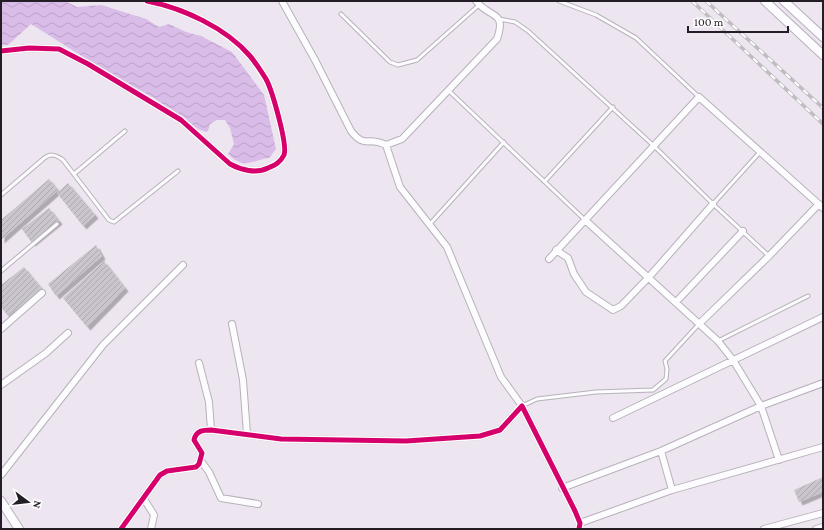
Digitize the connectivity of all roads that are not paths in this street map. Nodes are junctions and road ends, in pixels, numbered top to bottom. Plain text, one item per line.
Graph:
1 (147, 1) edge
2 (282, 1) edge
3 (559, 1) edge
4 (765, 1) edge
5 (784, 1) edge
6 (478, 3) edge
7 (341, 14) dead end
8 (499, 19) junction
9 (823, 38) edge
10 (1, 51) edge
11 (823, 55) edge
12 (448, 90) junction
13 (699, 97) junction
14 (613, 107) junction
15 (125, 131) dead end
16 (504, 142) junction
17 (386, 145) junction
18 (654, 146) junction
19 (762, 151) junction
20 (178, 171) dead end
21 (74, 174) junction
22 (545, 181) junction
23 (1, 195) edge
24 (713, 204) junction
25 (821, 206) edge
26 (585, 220) junction
27 (57, 224) dead end
28 (430, 224) junction
29 (743, 231) junction
30 (556, 250) junction
31 (770, 256) junction
32 (549, 259) dead end
33 (182, 265) dead end
34 (1, 271) edge
35 (649, 277) junction
36 (42, 294) dead end
37 (808, 296) dead end
38 (676, 302) junction
39 (823, 317) edge
40 (232, 324) dead end
41 (699, 324) junction
42 (1, 329) edge
43 (68, 333) dead end
44 (718, 341) junction
45 (734, 360) junction
46 (199, 363) dead end
47 (823, 383) edge
48 (1, 385) edge
49 (522, 406) junction
50 (761, 406) junction
51 (613, 418) dead end
52 (211, 430) junction
53 (247, 434) junction
54 (823, 447) edge
55 (661, 451) junction
56 (779, 460) junction
57 (201, 461) junction
58 (1, 476) edge
59 (562, 488) junction
60 (672, 490) junction
61 (144, 499) junction
62 (1, 501) edge
63 (258, 504) dead end
64 (823, 513) edge
65 (580, 526) edge
66 (823, 527) edge
67 (19, 529) edge
68 (121, 529) edge
69 (151, 529) edge
70 (764, 529) edge
71 (816, 529) edge

1 - 10 street
2 - 17 street
3 - 13 lane
4 - 11 main road
5 - 9 main road
6 - 7 lane
6 - 8 street
8 - 12 street
8 - 14 lane
12 - 16 lane
12 - 17 street
13 - 18 street
13 - 19 street
14 - 18 lane
14 - 22 lane
15 - 21 lane
16 - 22 lane
16 - 28 lane
17 - 28 street
18 - 24 lane
18 - 26 street
19 - 24 lane
19 - 25 street
20 - 21 lane
21 - 23 lane
22 - 26 lane
24 - 29 lane
24 - 35 street
25 - 31 street
26 - 30 street
26 - 35 street
27 - 34 lane
28 - 49 street
29 - 31 lane
29 - 38 street
30 - 32 street
30 - 35 street
31 - 41 street
33 - 58 street
35 - 38 street
36 - 42 street
37 - 44 lane
38 - 41 street
39 - 45 street
40 - 53 street
41 - 44 street
41 - 49 lane
43 - 48 street
44 - 45 street
45 - 50 street
45 - 51 street
46 - 52 street
47 - 50 street
49 - 53 street
49 - 59 street
50 - 55 street
50 - 56 street
52 - 53 street
52 - 57 street
54 - 56 street
55 - 59 street
55 - 60 street
56 - 60 street
57 - 61 street
57 - 63 street
59 - 65 street
60 - 65 street
61 - 68 street
61 - 69 street
62 - 67 main road
64 - 70 street
66 - 71 street

